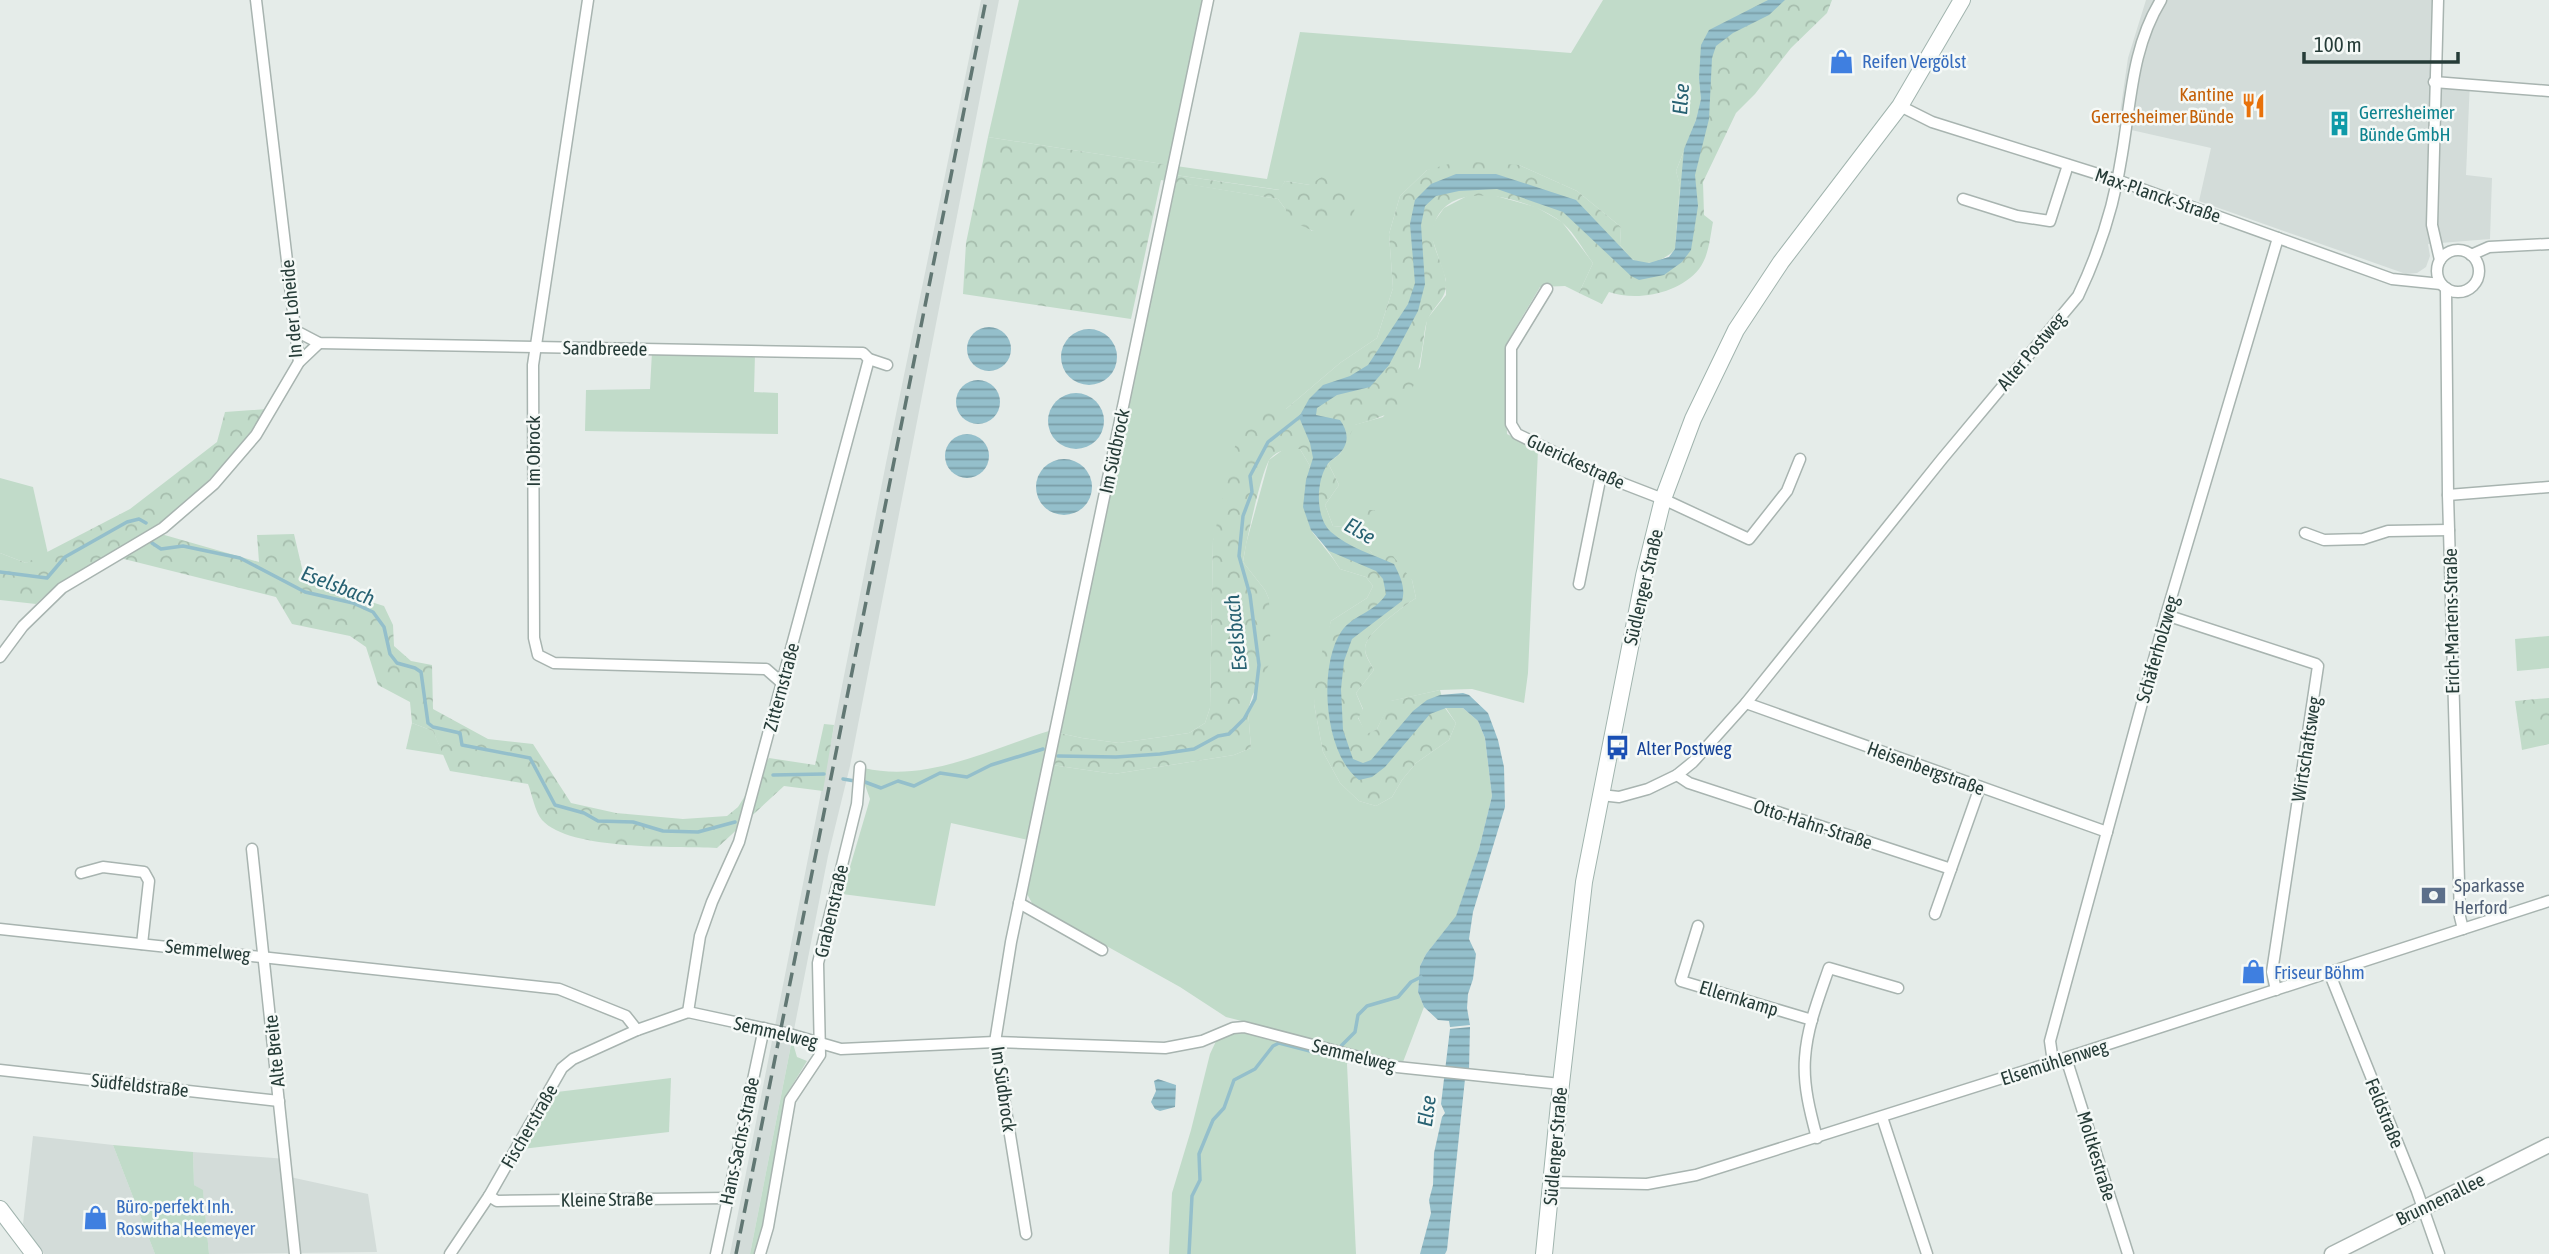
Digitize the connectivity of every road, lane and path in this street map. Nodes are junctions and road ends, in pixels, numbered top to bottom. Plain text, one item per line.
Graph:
1 (256, 0) edge
2 (588, 0) edge
3 (1208, 0) edge
4 (1962, 0) edge
5 (2161, 0) edge
6 (2438, 0) edge
7 (2434, 82) junction
8 (2549, 91) edge
9 (1900, 106) junction
10 (2068, 165) junction
11 (2117, 180) junction
12 (1963, 199) dead end
13 (2432, 225) junction
14 (2278, 237) junction
15 (2549, 244) edge
16 (2451, 251) junction
17 (2474, 260) junction
18 (2439, 263) junction
19 (2416, 283) junction
20 (2448, 288) junction
21 (1547, 289) dead end
22 (296, 331) junction
23 (320, 343) junction
24 (537, 347) junction
25 (869, 359) junction
26 (299, 362) junction
27 (887, 365) dead end
28 (1800, 459) dead end
29 (1601, 475) junction
30 (2549, 487) edge
31 (2448, 495) junction
32 (1663, 499) junction
33 (2449, 530) junction
34 (2305, 533) dead end
35 (1579, 584) dead end
36 (2166, 615) junction
37 (0, 657) edge
38 (782, 683) junction
39 (1746, 703) junction
40 (860, 767) dead end
41 (1677, 775) junction
42 (1980, 787) junction
43 (1601, 795) junction
44 (2107, 832) junction
45 (252, 849) dead end
46 (1951, 869) junction
47 (81, 873) dead end
48 (2549, 901) edge
49 (1019, 903) junction
50 (1935, 914) dead end
51 (1698, 926) dead end
52 (0, 929) edge
53 (2463, 929) junction
54 (142, 944) junction
55 (1102, 950) dead end
56 (263, 956) junction
57 (2329, 972) junction
58 (1898, 988) dead end
59 (2276, 990) junction
60 (688, 1012) junction
61 (1812, 1020) junction
62 (764, 1028) junction
63 (637, 1030) junction
64 (821, 1042) junction
65 (995, 1042) junction
66 (2066, 1058) junction
67 (2053, 1062) junction
68 (0, 1070) edge
69 (1560, 1084) junction
70 (279, 1101) junction
71 (1882, 1117) junction
72 (1816, 1138) junction
73 (2549, 1145) edge
74 (1551, 1182) junction
75 (489, 1196) junction
76 (727, 1198) junction
77 (2422, 1208) junction
78 (0, 1209) edge
79 (1026, 1234) dead end
80 (34, 1254) edge
81 (295, 1254) edge
82 (450, 1254) edge
83 (716, 1254) edge
84 (760, 1254) edge
85 (1544, 1254) edge
86 (1927, 1254) edge
87 (2128, 1254) edge
88 (2332, 1254) edge
89 (2439, 1254) edge

1 - 22 street, In der Loheide
2 - 24 street, Im Obrock
3 - 49 street, Im Südbrock
4 - 9 main road, Südlenger Straße
5 - 11 street, Alter Postweg
6 - 7 street
7 - 8 street
7 - 13 street
9 - 10 street, Max-Planck-Straße
9 - 32 main road, Südlenger Straße
10 - 11 street, Max-Planck-Straße
10 - 12 street
11 - 14 street, Max-Planck-Straße
11 - 39 street, Alter Postweg
13 - 16 street
13 - 18 street
14 - 19 street, Max-Planck-Straße
14 - 36 street, Schäferholzweg
15 - 17 street
16 - 17 street
16 - 18 street
17 - 20 street
18 - 19 street
18 - 20 street
19 - 20 street, Max-Planck-Straße
20 - 31 street, Erich-Martens-Straße
21 - 29 street, Guerickestraße
22 - 23 street, Sandbreede
22 - 26 street, In der Loheide
23 - 24 street, Sandbreede
23 - 26 street
24 - 25 street, Sandbreede
24 - 38 street, Im Obrock
25 - 27 street, Sandbreede
25 - 38 street, Zitternstraße
26 - 37 street, In der Loheide
28 - 32 street, Guerickestraße
29 - 32 street, Guerickestraße
29 - 35 street
30 - 31 street
31 - 33 street, Erich-Martens-Straße
32 - 43 main road, Südlenger Straße
33 - 34 street
33 - 53 street, Erich-Martens-Straße
36 - 44 street, Schäferholzweg
36 - 59 street, Wirtschaftsweg
38 - 60 street, Zitternstraße
39 - 41 street, Alter Postweg
39 - 42 street, Heisenbergstraße
40 - 64 street, Grabenstraße
41 - 43 street, Alter Postweg
41 - 46 street, Otto-Hahn-Straße
42 - 44 street, Heisenbergstraße
42 - 46 street
43 - 69 main road, Südlenger Straße
44 - 67 street, Schäferholzweg
45 - 56 street, Alte Breite
46 - 50 street
47 - 54 street
48 - 53 street, Elsemühlenweg
49 - 55 street
49 - 65 street, Im Südbrock
51 - 61 street, Ellernkamp
52 - 54 street, Semmelweg
53 - 57 street, Elsemühlenweg
54 - 56 street, Semmelweg
56 - 63 street, Semmelweg
56 - 70 street, Alte Breite
57 - 59 street, Elsemühlenweg
57 - 77 street, Feldstraße
58 - 61 street
59 - 66 street, Elsemühlenweg
60 - 62 street, Semmelweg
60 - 63 street
61 - 72 street
62 - 64 street, Semmelweg
62 - 76 street, Hans-Sachs-Straße
63 - 75 street, Fischerstraße
64 - 65 street, Semmelweg
64 - 84 street, Grabenstraße
65 - 69 street, Semmelweg
65 - 79 street, Im Südbrock
66 - 67 street, Elsemühlenweg
66 - 87 street, Moltkestraße
67 - 71 street, Elsemühlenweg
68 - 70 street, Südfeldstraße
69 - 74 main road, Südlenger Straße
70 - 81 street, Alte Breite
71 - 72 street, Elsemühlenweg
71 - 86 street
72 - 74 street, Elsemühlenweg
73 - 77 street, Brunnenallee
74 - 85 main road, Südlenger Straße
75 - 76 street, Kleine Straße
75 - 82 street, Fischerstraße
76 - 83 street, Hans-Sachs-Straße
77 - 88 street, Brunnenallee
77 - 89 street, Feldstraße
78 - 80 main road

